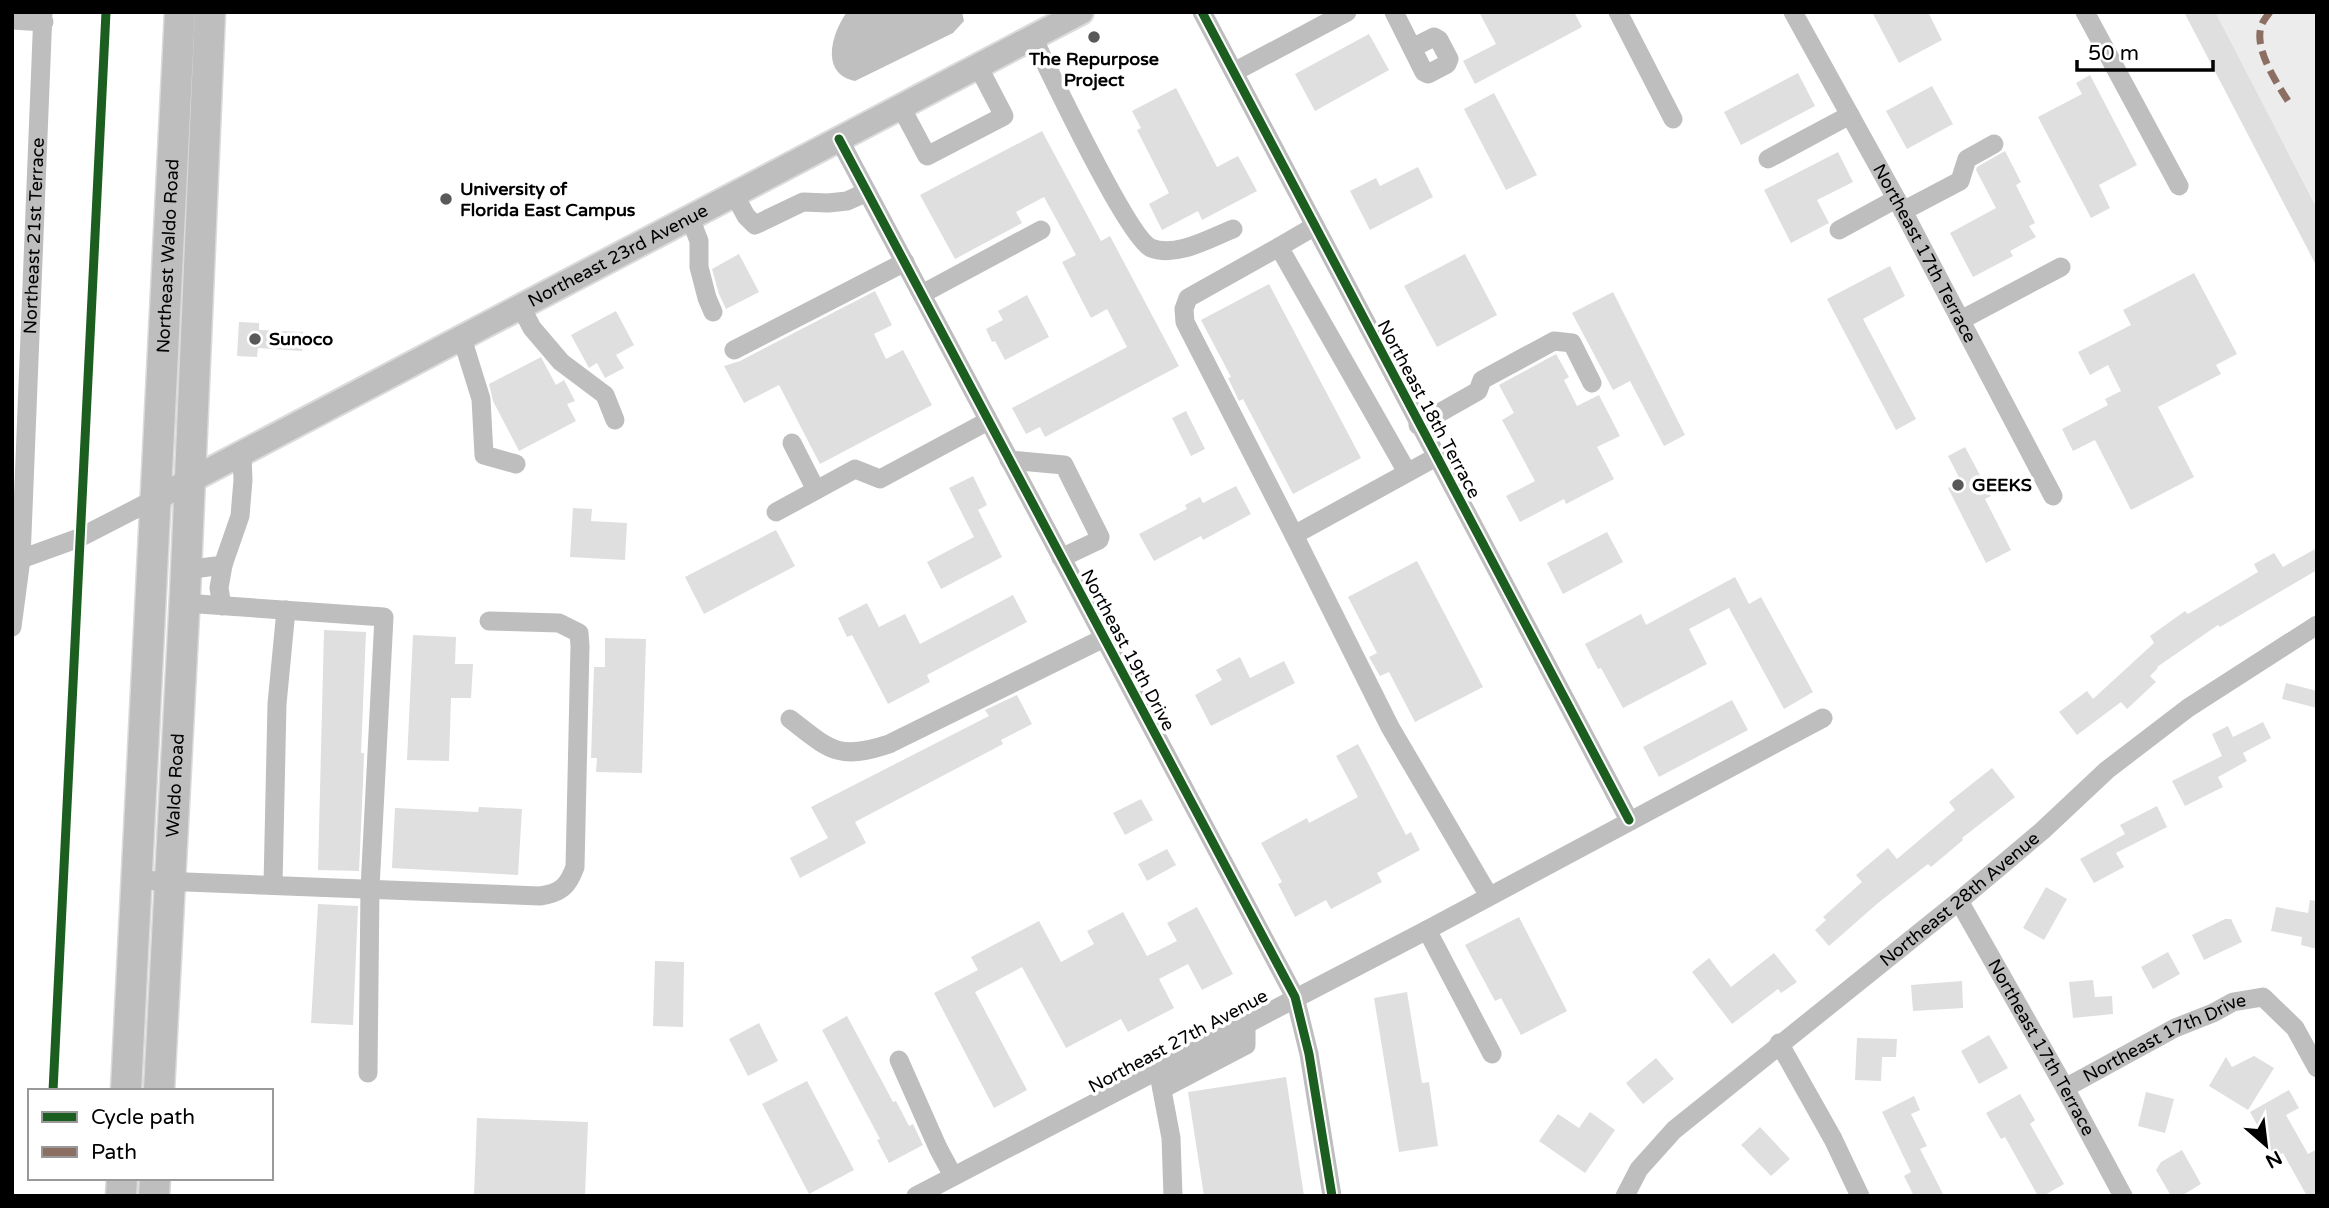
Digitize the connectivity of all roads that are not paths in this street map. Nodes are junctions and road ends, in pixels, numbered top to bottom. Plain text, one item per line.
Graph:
1 (180, 12) edge
2 (210, 12) edge
3 (1081, 12) edge
4 (1202, 12) edge
5 (1347, 12) edge
6 (1394, 12) edge
7 (1618, 12) edge
8 (1793, 12) edge
9 (2085, 12) edge
10 (44, 17) edge
11 (12, 20) edge
12 (1033, 38) junction
13 (1412, 48) dead end
14 (978, 66) junction
15 (1234, 72) junction
16 (901, 107) junction
17 (1850, 115) junction
18 (1673, 119) dead end
19 (839, 139) junction
20 (1994, 144) dead end
21 (172, 147) junction
22 (204, 148) junction
23 (1769, 159) dead end
24 (2179, 186) dead end
25 (867, 192) junction
26 (734, 194) junction
27 (1900, 205) junction
28 (690, 218) junction
29 (1315, 226) junction
30 (1233, 229) dead end
31 (1041, 230) dead end
32 (1839, 230) dead end
33 (1279, 247) junction
34 (905, 262) junction
35 (2061, 267) dead end
36 (922, 294) junction
37 (521, 307) junction
38 (713, 312) dead end
39 (1961, 320) junction
40 (462, 338) junction
41 (734, 350) dead end
42 (1592, 383) dead end
43 (615, 420) dead end
44 (988, 421) junction
45 (1418, 425) junction
46 (792, 443) dead end
47 (242, 454) junction
48 (1436, 457) junction
49 (1009, 460) junction
50 (516, 464) dead end
51 (1407, 472) junction
52 (189, 481) junction
53 (816, 490) junction
54 (2053, 496) dead end
55 (155, 499) junction
56 (776, 512) dead end
57 (1294, 535) junction
58 (1061, 558) junction
59 (21, 559) junction
60 (223, 565) junction
61 (186, 570) junction
62 (184, 603) junction
63 (222, 606) junction
64 (286, 610) junction
65 (489, 621) dead end
66 (2317, 625) edge
67 (12, 627) edge
68 (1104, 638) junction
69 (1823, 718) dead end
70 (790, 719) dead end
71 (1629, 820) junction
72 (136, 880) junction
73 (169, 881) junction
74 (273, 885) junction
75 (370, 888) junction
76 (1489, 896) junction
77 (1959, 901) junction
78 (1427, 930) junction
79 (1295, 997) junction
80 (1246, 1022) junction
81 (1779, 1043) junction
82 (1492, 1054) dead end
83 (899, 1060) dead end
84 (2317, 1068) edge
85 (1158, 1069) junction
86 (368, 1073) dead end
87 (2065, 1088) junction
88 (126, 1089) edge
89 (159, 1089) edge
90 (1162, 1089) junction
91 (953, 1177) junction
92 (919, 1195) edge
93 (1174, 1196) edge
94 (1332, 1196) edge
95 (1625, 1196) edge
96 (1860, 1196) edge
97 (2123, 1196) edge

1 - 21 highway, Northeast Waldo Road
2 - 22 highway, Northeast Waldo Road
3 - 12 main road, Northeast 23rd Avenue
4 - 15 street, Northeast 18th Terrace
5 - 15 street
6 - 13 street
7 - 18 street
8 - 17 street, Northeast 17th Terrace
9 - 24 street
10 - 11 street
10 - 59 street, Northeast 21st Terrace
12 - 14 main road, Northeast 23rd Avenue
12 - 30 street
14 - 16 main road, Northeast 23rd Avenue
14 - 16 street
15 - 29 street, Northeast 18th Terrace
16 - 19 main road, Northeast 23rd Avenue
17 - 23 street
17 - 27 street, Northeast 17th Terrace
19 - 25 street, Northeast 19th Drive
19 - 26 main road, Northeast 23rd Avenue
20 - 27 street
21 - 22 highway
21 - 55 highway, Northeast Waldo Road
22 - 52 highway, Northeast Waldo Road
25 - 26 street
25 - 34 street, Northeast 19th Drive
26 - 28 main road, Northeast 23rd Avenue
27 - 32 street
27 - 39 street, Northeast 17th Terrace
28 - 37 main road, Northeast 23rd Avenue
28 - 38 street
29 - 33 street
29 - 45 street, Northeast 18th Terrace
31 - 36 street
33 - 51 street
33 - 57 street
34 - 36 street, Northeast 19th Drive
34 - 41 street
35 - 39 street
36 - 44 street, Northeast 19th Drive
37 - 40 main road, Northeast 23rd Avenue
37 - 43 street
39 - 54 street, Northeast 17th Terrace
40 - 47 main road, Northeast 23rd Avenue
40 - 50 street
42 - 45 street
44 - 49 street, Northeast 19th Drive
44 - 53 street
45 - 48 street, Northeast 18th Terrace
46 - 53 street
47 - 52 main road, Northeast 23rd Avenue
47 - 60 street
48 - 51 street
48 - 71 street, Northeast 18th Terrace
49 - 58 street, Northeast 19th Drive
49 - 58 street
51 - 57 street
52 - 55 main road, Northeast 23rd Avenue
52 - 61 highway, Waldo Road
53 - 56 street
55 - 59 street
55 - 72 highway, Waldo Road
57 - 76 street
58 - 68 street, Northeast 19th Drive
59 - 67 street, Northeast 21st Terrace
60 - 61 street
60 - 63 street
61 - 62 highway, Waldo Road
62 - 63 street
62 - 73 highway, Waldo Road
63 - 64 street
64 - 74 street
64 - 75 street
65 - 75 street
66 - 77 street, Northeast 28th Avenue
68 - 70 street
68 - 79 street, Northeast 19th Drive
69 - 71 street, Northeast 27th Avenue
71 - 76 street, Northeast 27th Avenue
72 - 73 street
72 - 88 highway, Waldo Road
73 - 74 street
73 - 89 highway, Waldo Road
74 - 75 street
75 - 86 street
76 - 78 street, Northeast 27th Avenue
77 - 81 street, Northeast 28th Avenue
77 - 87 street, Northeast 17th Terrace
78 - 79 street, Northeast 27th Avenue
78 - 82 street
79 - 80 street, Northeast 27th Avenue
79 - 94 street, Northeast 19th Drive
80 - 85 street, Northeast 27th Avenue
80 - 90 street
81 - 95 street, Northeast 28th Avenue
81 - 96 street
83 - 91 street
84 - 87 street, Northeast 17th Drive
85 - 90 street
85 - 91 street, Northeast 27th Avenue
87 - 97 street, Northeast 17th Terrace
90 - 93 street
91 - 92 street, Northeast 27th Avenue

